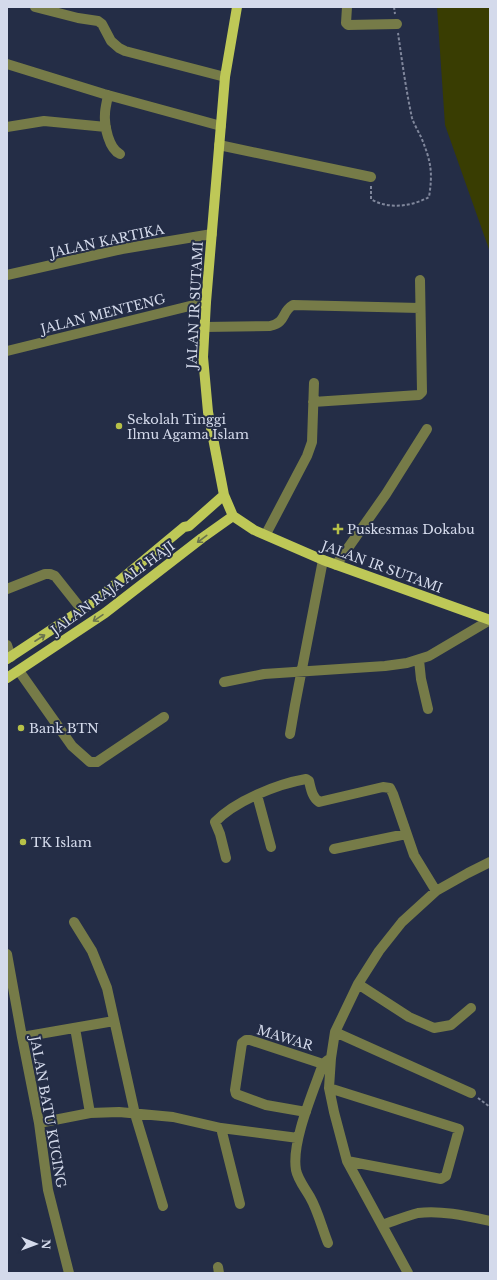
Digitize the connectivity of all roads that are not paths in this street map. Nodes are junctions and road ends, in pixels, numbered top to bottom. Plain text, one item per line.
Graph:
1 (36, 7) edge
2 (237, 7) edge
3 (347, 7) edge
4 (397, 24) road end
5 (7, 64) edge
6 (225, 77) junction
7 (108, 95) junction
8 (221, 126) junction
9 (7, 127) edge
10 (106, 127) junction
11 (220, 145) junction
12 (120, 154) dead end
13 (370, 177) road end
14 (212, 234) junction
15 (8, 272) edge
16 (420, 280) dead end
17 (206, 302) junction
18 (420, 308) junction
19 (204, 327) junction
20 (7, 351) edge
21 (314, 382) dead end
22 (313, 402) junction
23 (428, 429) dead end
24 (224, 495) junction
25 (233, 516) junction
26 (266, 534) junction
27 (323, 560) junction
28 (336, 565) junction
29 (7, 589) edge
30 (82, 610) junction
31 (490, 620) edge
32 (7, 645) edge
33 (9, 658) edge
34 (418, 660) junction
35 (19, 671) junction
36 (302, 672) junction
37 (7, 678) edge
38 (224, 682) dead end
39 (428, 710) dead end
40 (164, 717) dead end
41 (290, 734) dead end
42 (258, 795) junction
43 (406, 834) junction
44 (271, 847) dead end
45 (334, 849) dead end
46 (226, 858) dead end
47 (490, 862) edge
48 (436, 891) junction
49 (74, 922) dead end
50 (7, 954) edge
51 (358, 984) junction
52 (472, 1008) dead end
53 (114, 1021) junction
54 (75, 1028) junction
55 (336, 1032) junction
56 (22, 1037) junction
57 (327, 1061) junction
58 (329, 1088) junction
59 (471, 1093) road end
60 (306, 1112) junction
61 (90, 1113) junction
62 (135, 1114) junction
63 (40, 1123) junction
64 (221, 1128) junction
65 (298, 1138) junction
66 (347, 1161) junction
67 (240, 1204) dead end
68 (163, 1206) dead end
69 (490, 1221) edge
70 (382, 1225) junction
71 (328, 1243) dead end
72 (69, 1273) edge
73 (408, 1273) edge

1 - 6 street
2 - 6 main road, JALAN IR SUTAMI
3 - 4 street
5 - 7 street
6 - 8 main road, JALAN IR SUTAMI
7 - 8 street
7 - 10 street
8 - 11 main road, JALAN IR SUTAMI
9 - 10 street
10 - 12 street
11 - 13 street
11 - 14 main road, JALAN IR SUTAMI
14 - 15 street, JALAN KARTIKA
14 - 17 main road, JALAN IR SUTAMI
16 - 18 street
17 - 19 main road, JALAN IR SUTAMI
17 - 20 street, JALAN MENTENG
18 - 19 street
18 - 22 street
19 - 24 main road, JALAN IR SUTAMI
21 - 22 street
22 - 26 street
23 - 28 street
24 - 25 main road, JALAN IR SUTAMI
24 - 30 main road
25 - 26 main road, JALAN IR SUTAMI
25 -> 35 main road, JALAN RAJA ALI HAJI
26 - 27 main road, JALAN IR SUTAMI
27 - 28 main road, JALAN IR SUTAMI
27 - 36 street
28 - 31 main road, JALAN IR SUTAMI
29 - 30 street
33 -> 30 main road
31 - 34 street
32 - 33 street
34 - 36 street
34 - 39 street
35 - 37 main road, JALAN RAJA ALI HAJI
35 - 40 street
36 - 38 street
36 - 41 street
42 - 43 street
42 - 44 street
42 - 46 street
43 - 45 street
43 - 48 street
47 - 48 street
48 - 51 street
49 - 53 street
50 - 56 street, JALAN BATU KUCING
51 - 52 street
51 - 55 street
53 - 54 street
53 - 62 street
54 - 56 street
54 - 61 street
55 - 57 street
55 - 59 street
56 - 63 street, JALAN BATU KUCING
57 - 58 street
57 - 60 street
57 - 60 street, MAWAR
58 - 66 street
58 - 66 street
60 - 65 street
61 - 62 street
61 - 63 street
62 - 64 street
62 - 68 street
63 - 72 street, JALAN BATU KUCING
64 - 65 street
64 - 67 street
65 - 71 street
66 - 70 street
69 - 70 street
70 - 73 street

